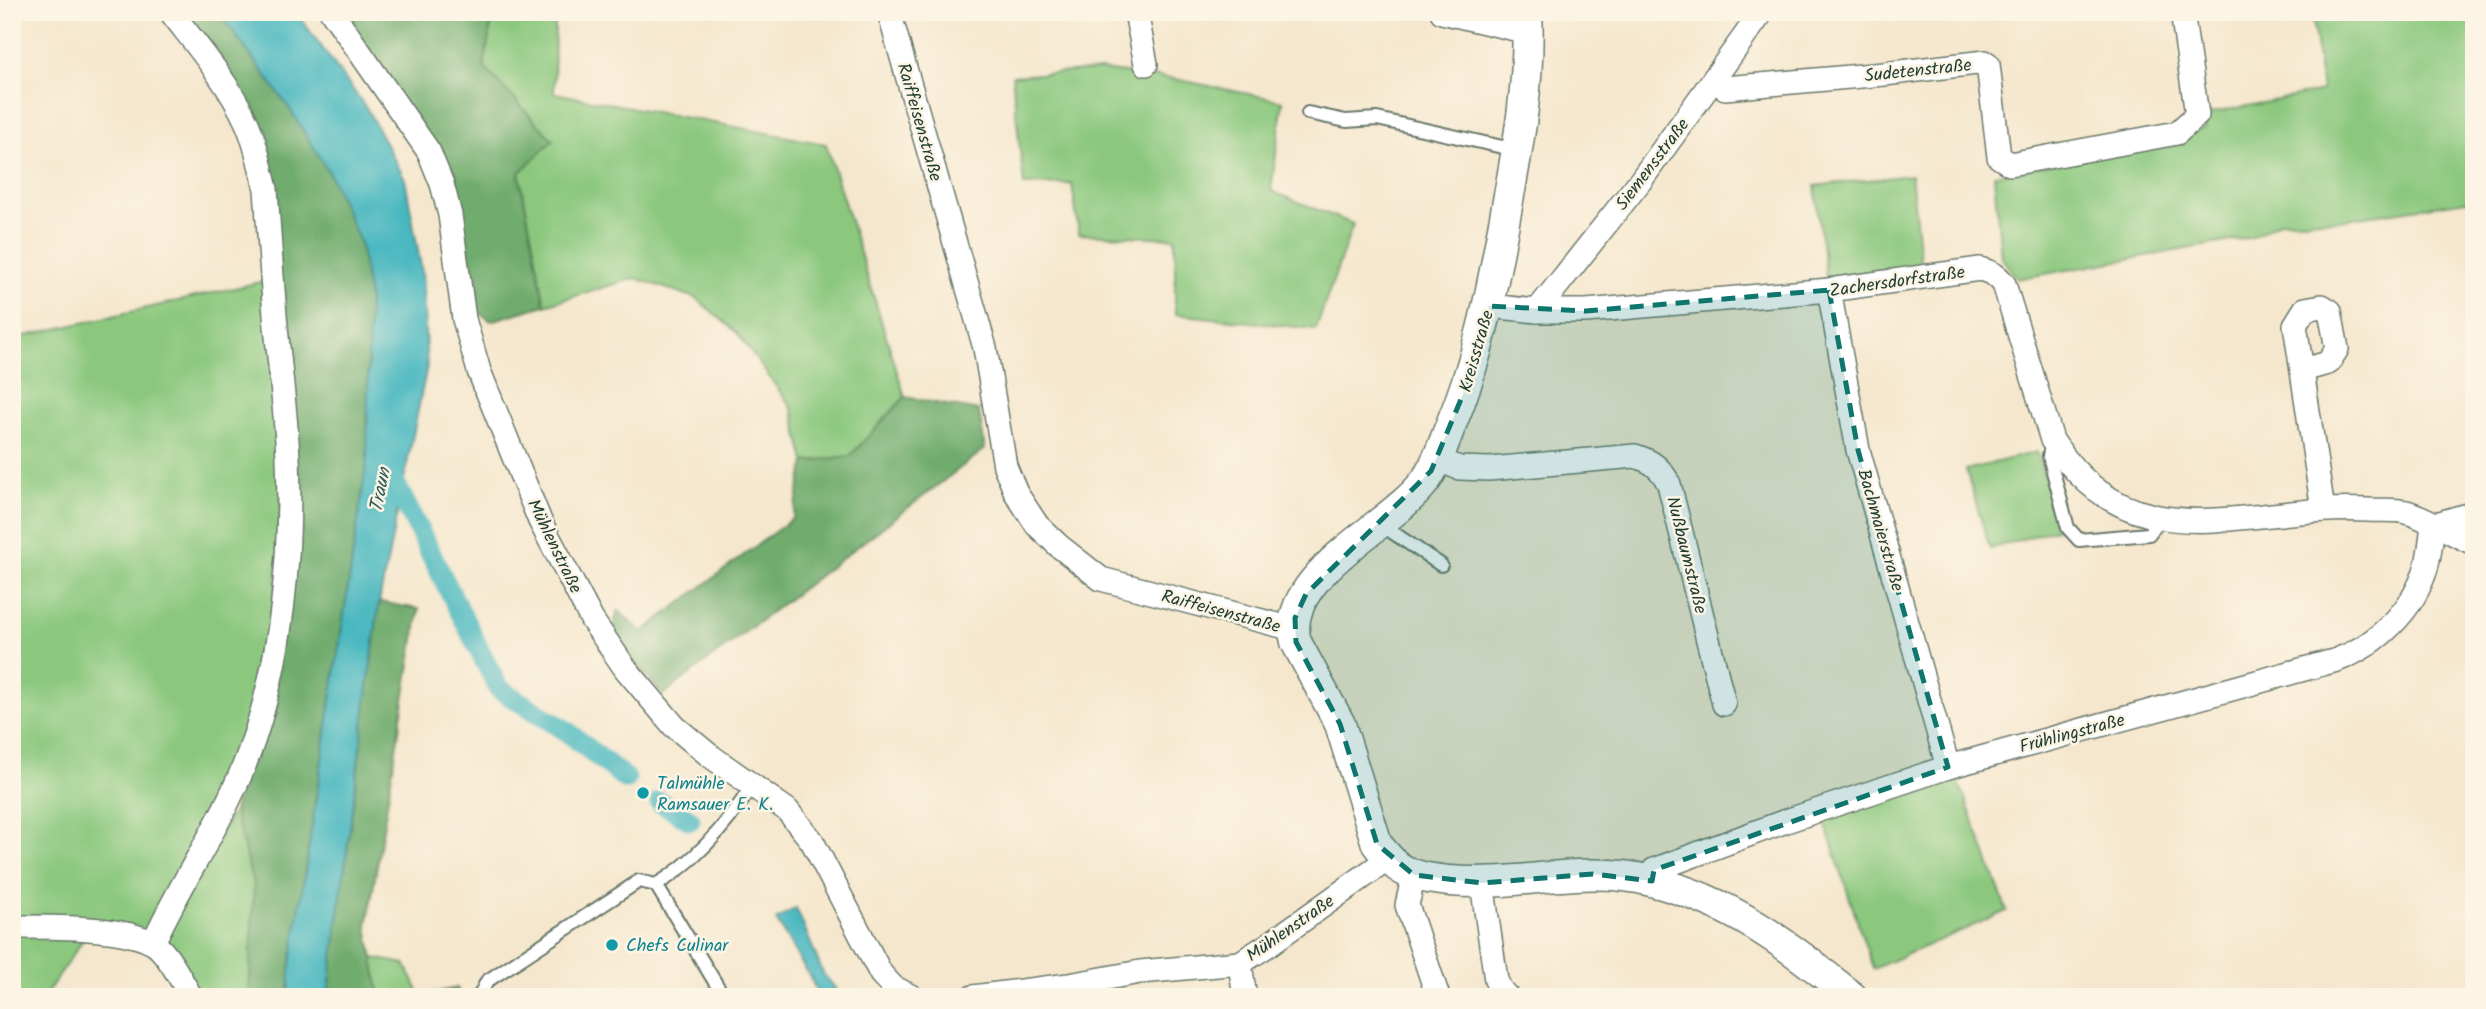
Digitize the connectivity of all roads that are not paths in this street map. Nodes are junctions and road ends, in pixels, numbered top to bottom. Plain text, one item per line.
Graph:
1 (172, 12) edge
2 (332, 12) edge
3 (889, 12) edge
4 (1136, 12) edge
5 (1442, 12) edge
6 (1762, 12) edge
7 (2182, 12) edge
8 (1528, 22) edge
9 (1146, 64) dead end
10 (1714, 80) junction
11 (1308, 113) dead end
12 (1518, 151) junction
13 (1829, 290) junction
14 (1489, 306) junction
15 (1537, 311) junction
16 (2303, 370) dead end
17 (2052, 440) junction
18 (1437, 458) junction
19 (2323, 510) junction
20 (2474, 517) edge
21 (2160, 518) junction
22 (1383, 521) junction
23 (2433, 525) junction
24 (2474, 543) edge
25 (1441, 565) dead end
26 (1293, 629) junction
27 (1724, 704) dead end
28 (1948, 767) junction
29 (752, 786) junction
30 (1388, 859) junction
31 (1414, 875) junction
32 (1652, 881) junction
33 (1482, 883) junction
34 (656, 886) junction
35 (12, 927) edge
36 (153, 943) junction
37 (1240, 963) junction
38 (191, 997) edge
39 (479, 997) edge
40 (724, 997) edge
41 (912, 997) edge
42 (973, 997) edge
43 (1242, 997) edge
44 (1438, 997) edge
45 (1507, 997) edge
46 (1853, 997) edge

1 - 36 street
2 - 29 street, Mühlenstraße
3 - 26 street, Raiffeisenstraße
4 - 9 street
5 - 8 street
6 - 10 street, Siemensstraße
7 - 10 street, Sudetenstraße
8 - 12 street, Kreisstraße
10 - 15 street, Siemensstraße
11 - 12 lane
12 - 14 street, Kreisstraße
13 - 15 street, Zachersdorfstraße
13 - 17 street, Zachersdorfstraße
13 - 28 street, Bachmaierstraße
14 - 15 street, Zachersdorfstraße
14 - 18 street, Kreisstraße
16 - 19 street
17 - 21 street, Zachersdorfstraße
17 - 21 lane
18 - 22 street, Kreisstraße
18 - 27 street, Nußbaumstraße
19 - 21 street, Zachersdorfstraße
19 - 23 street, Zachersdorfstraße
20 - 23 street
22 - 25 lane
22 - 26 street, Kreisstraße
23 - 24 street, Zachersdorfstraße
23 - 28 street, Frühlingstraße
26 - 30 street, Raiffeisenstraße
28 - 32 street, Frühlingstraße
29 - 34 lane
29 - 41 street, Mühlenstraße
30 - 31 street
30 - 37 street, Mühlenstraße
31 - 33 street
31 - 44 street
32 - 33 street
32 - 46 street
33 - 45 street
34 - 39 lane
34 - 40 lane
35 - 36 street
36 - 38 street
37 - 42 street, Mühlenstraße
37 - 43 street

